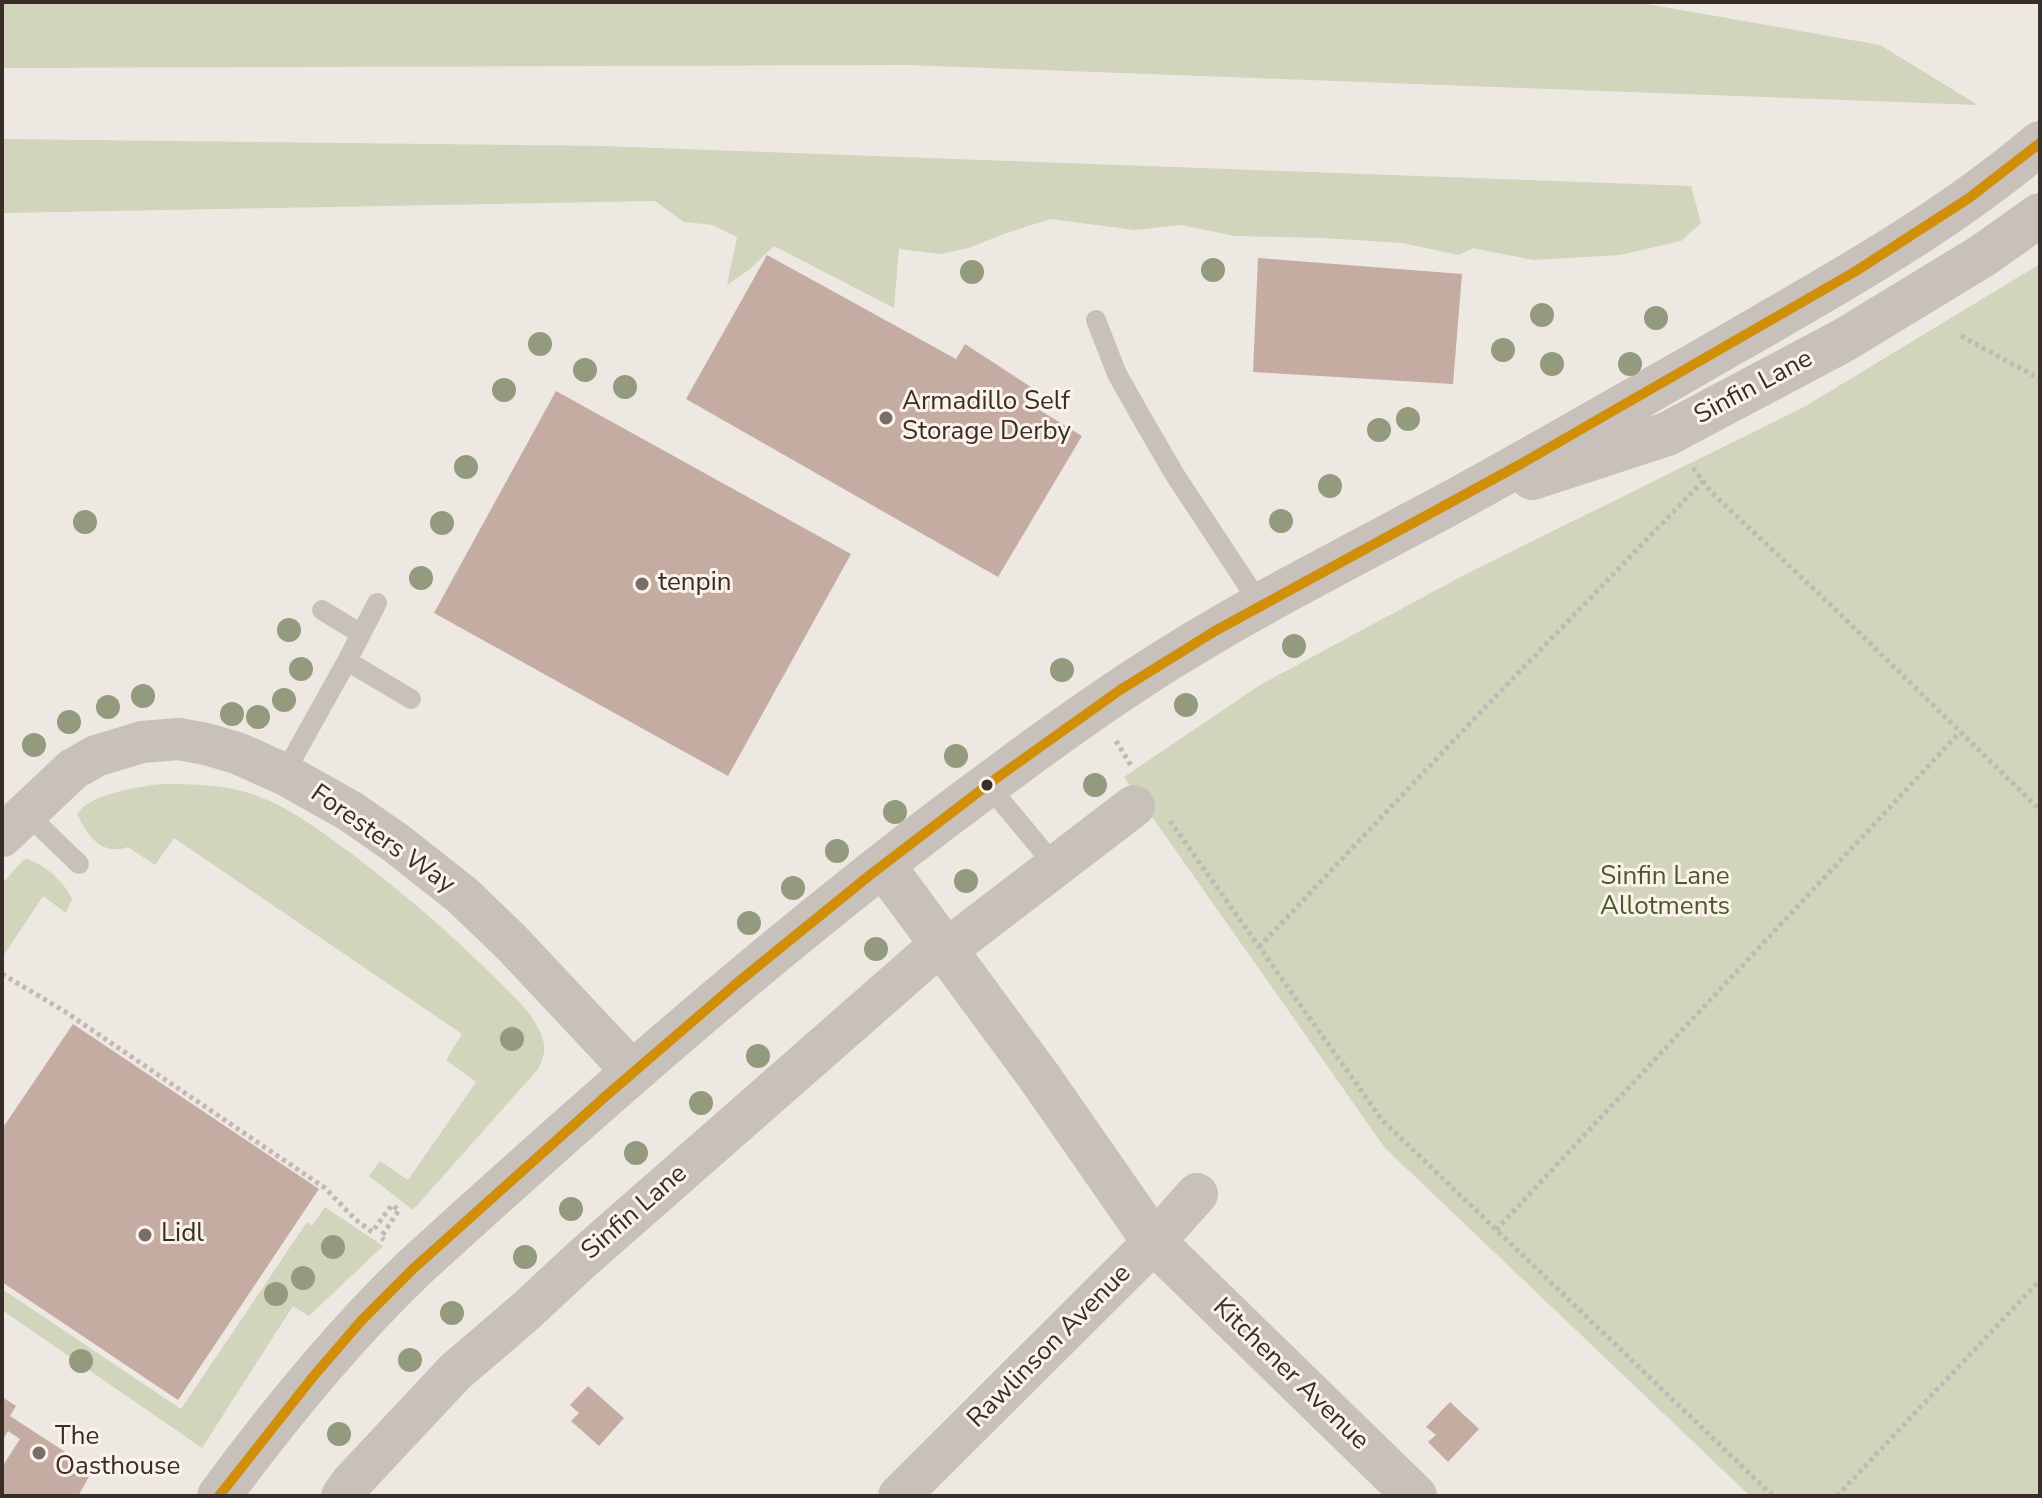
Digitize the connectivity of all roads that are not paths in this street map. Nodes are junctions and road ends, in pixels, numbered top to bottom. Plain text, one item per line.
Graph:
1 (2040, 143) edge
2 (2040, 215) edge
3 (1096, 320) dead end
4 (1442, 507) junction
5 (377, 603) dead end
6 (1260, 604) junction
7 (322, 610) dead end
8 (361, 634) junction
9 (347, 661) junction
10 (411, 699) dead end
11 (284, 774) junction
12 (988, 785) junction
13 (1146, 798) road end
14 (14, 824) edge
15 (79, 864) dead end
16 (883, 865) junction
17 (1056, 867) junction
18 (944, 947) junction
19 (633, 1072) junction
20 (1197, 1194) dead end
21 (1154, 1242) junction
22 (219, 1496) edge
23 (342, 1496) edge
24 (899, 1496) edge
25 (1415, 1496) edge

1 - 4 street, Sinfin Lane
2 - 4 street, Sinfin Lane
3 - 6 lane
4 - 6 street, Sinfin Lane
5 - 8 lane
6 - 12 street, Sinfin Lane
7 - 8 lane
8 - 9 lane
9 - 10 lane
9 - 11 lane
11 - 14 street, Foresters Way
11 - 19 street, Foresters Way
12 - 16 street, Sinfin Lane
12 - 17 lane
13 - 17 street, Sinfin Lane
14 - 15 lane
16 - 18 street, Kitchener Avenue
16 - 19 street, Sinfin Lane
17 - 18 street, Sinfin Lane
18 - 21 street, Kitchener Avenue
18 - 23 street, Sinfin Lane
19 - 22 street, Sinfin Lane
20 - 21 street, Rawlinson Avenue
21 - 24 street, Rawlinson Avenue
21 - 25 street, Kitchener Avenue

